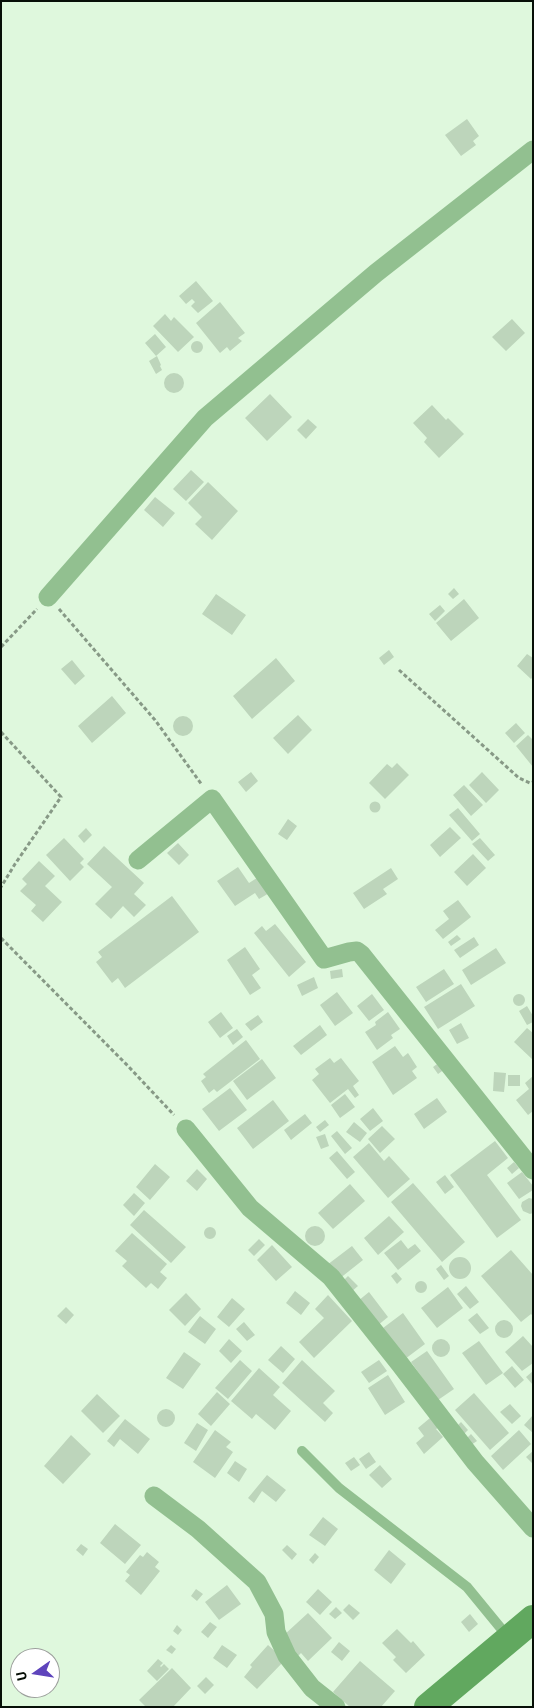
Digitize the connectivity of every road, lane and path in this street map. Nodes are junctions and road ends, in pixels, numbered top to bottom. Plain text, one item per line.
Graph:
1 (533, 150) edge
2 (48, 597) junction
3 (1, 647) edge
4 (399, 670) dead end
5 (1, 732) edge
6 (533, 782) edge
7 (212, 799) junction
8 (138, 860) dead end
9 (1, 887) edge
10 (1, 938) edge
11 (186, 1129) joint
12 (533, 1170) edge
13 (302, 1451) dead end
14 (154, 1496) dead end
15 (533, 1528) edge
16 (533, 1619) edge
17 (510, 1639) junction
18 (336, 1707) edge
19 (428, 1707) edge

1 - 2 street
2 - 3 path
2 - 7 path
4 - 6 path
5 - 9 path
7 - 8 street
7 - 12 street
10 - 11 path
11 - 15 street
13 - 17 lane
14 - 18 street
16 - 17 main road
17 - 19 main road

